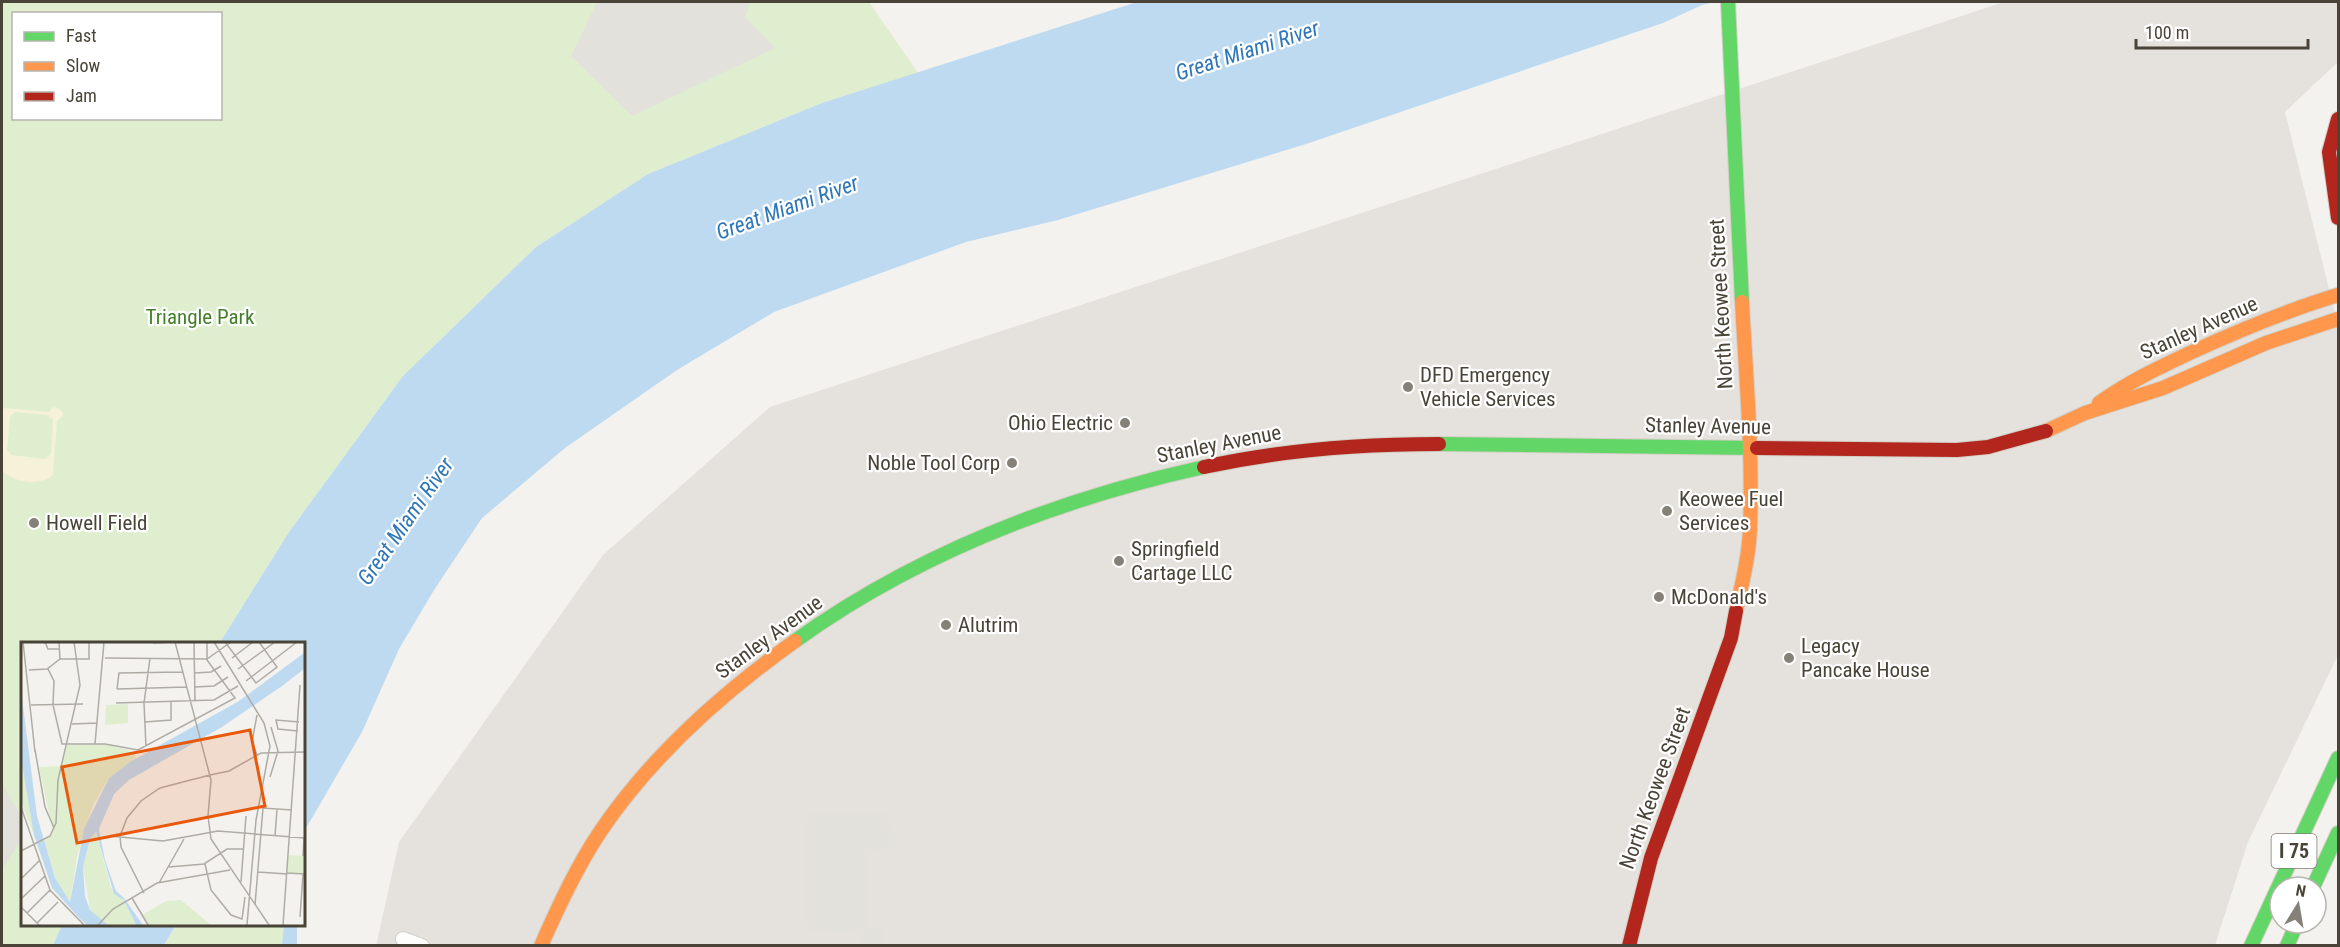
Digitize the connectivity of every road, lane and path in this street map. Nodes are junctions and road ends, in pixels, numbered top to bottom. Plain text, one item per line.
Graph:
1 (1728, 2) edge
2 (2338, 119) edge
3 (2338, 218) edge
4 (2338, 295) edge
5 (2338, 319) edge
6 (2085, 413) junction
7 (1749, 447) junction
8 (2338, 758) edge
9 (2338, 832) edge
10 (2318, 875) edge
11 (403, 939) dead end
12 (422, 945) edge
13 (541, 945) edge
14 (1629, 945) edge
15 (2251, 945) edge

1 - 7 main road, North Keowee Street
2 - 3 main road
4 - 6 main road, Stanley Avenue
5 - 6 main road, Stanley Avenue
6 - 7 main road, Stanley Avenue
7 - 13 main road, Stanley Avenue
7 - 14 main road, North Keowee Street
8 - 15 main road, I 75
9 - 10 main road, I 75
11 - 12 street

